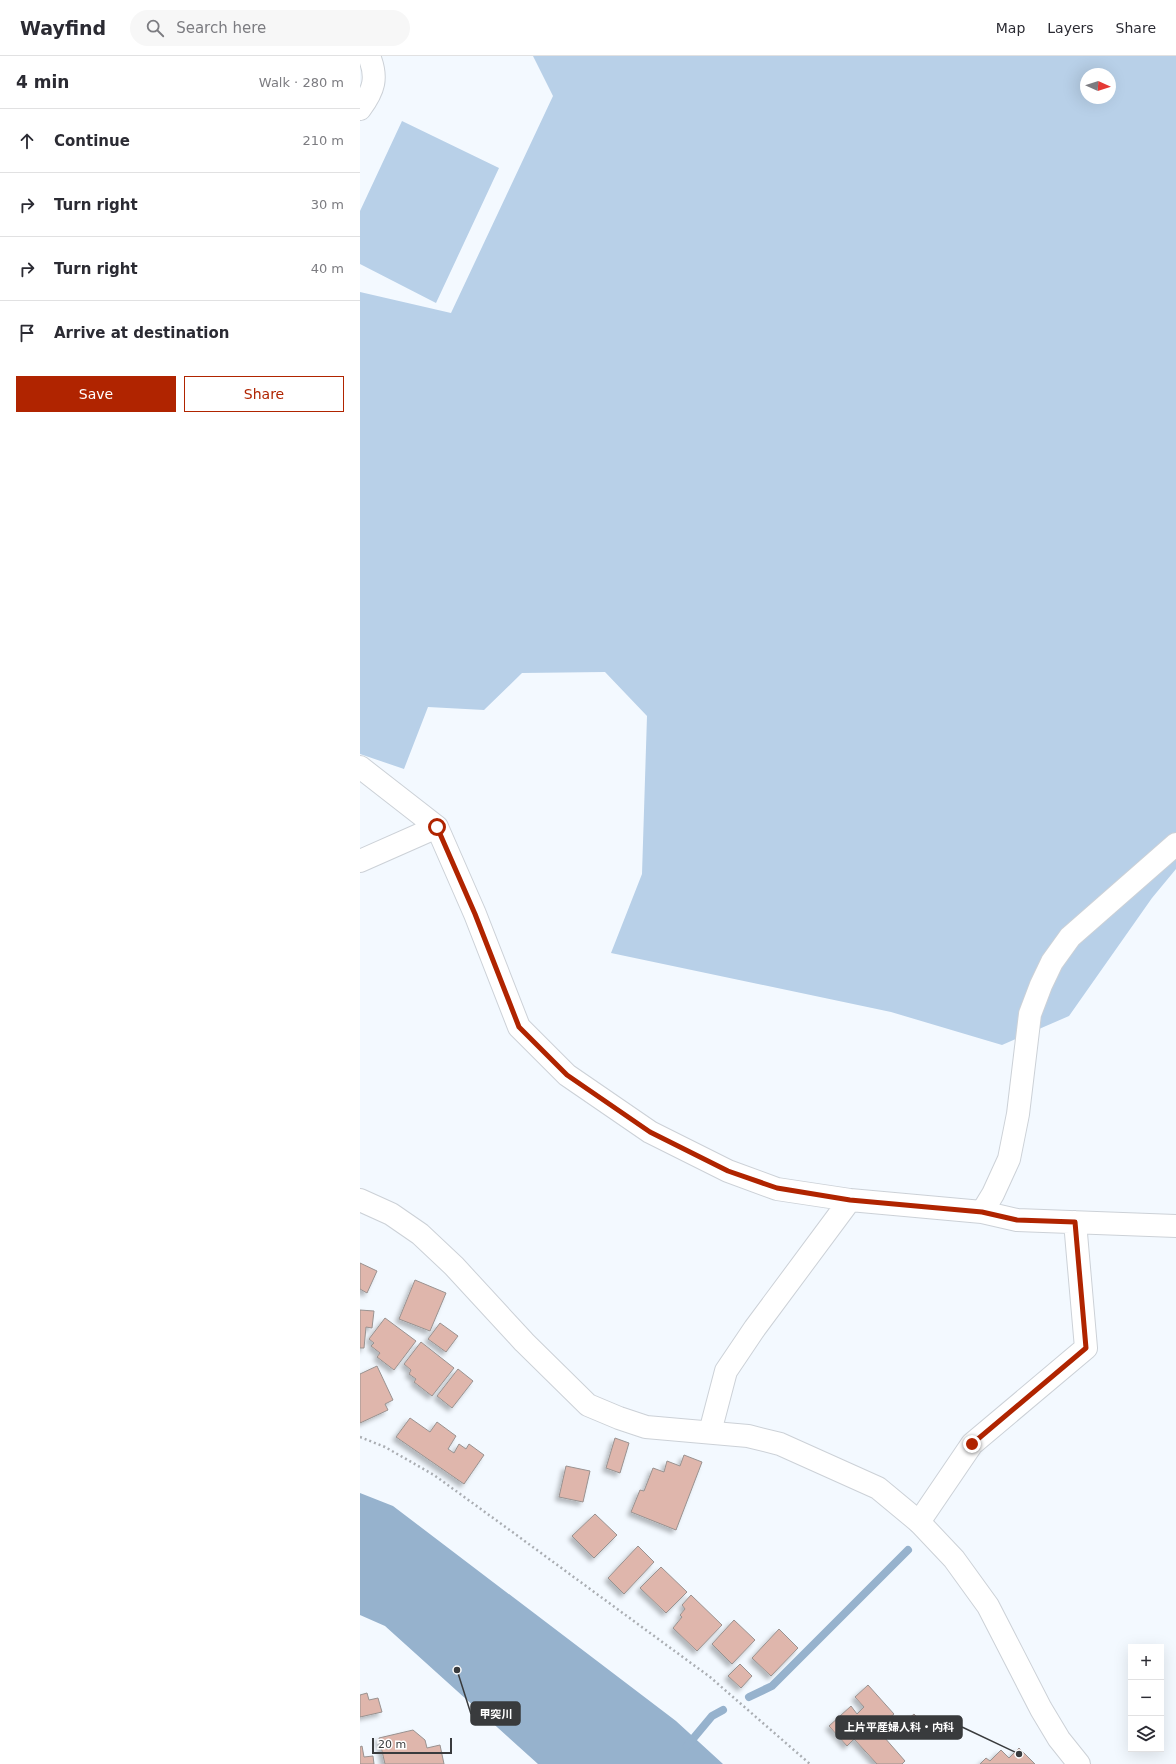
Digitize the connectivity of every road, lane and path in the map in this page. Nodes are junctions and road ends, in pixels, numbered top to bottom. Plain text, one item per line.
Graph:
1 (369, 56) edge
2 (360, 109) edge
3 (360, 767) edge
4 (437, 827) junction
5 (1176, 844) edge
6 (360, 860) edge
7 (360, 1200) edge
8 (850, 1200) junction
9 (982, 1212) junction
10 (1075, 1222) junction
11 (1176, 1226) edge
12 (710, 1432) junction
13 (360, 1436) edge
14 (919, 1522) junction
15 (810, 1764) edge
16 (1079, 1764) edge

1 - 2 street
3 - 4 street
4 - 6 street
4 - 8 street
5 - 9 street
7 - 12 street
8 - 9 street
8 - 12 street
9 - 10 street
10 - 11 street
10 - 14 street
12 - 14 street
13 - 15 path
14 - 16 street

